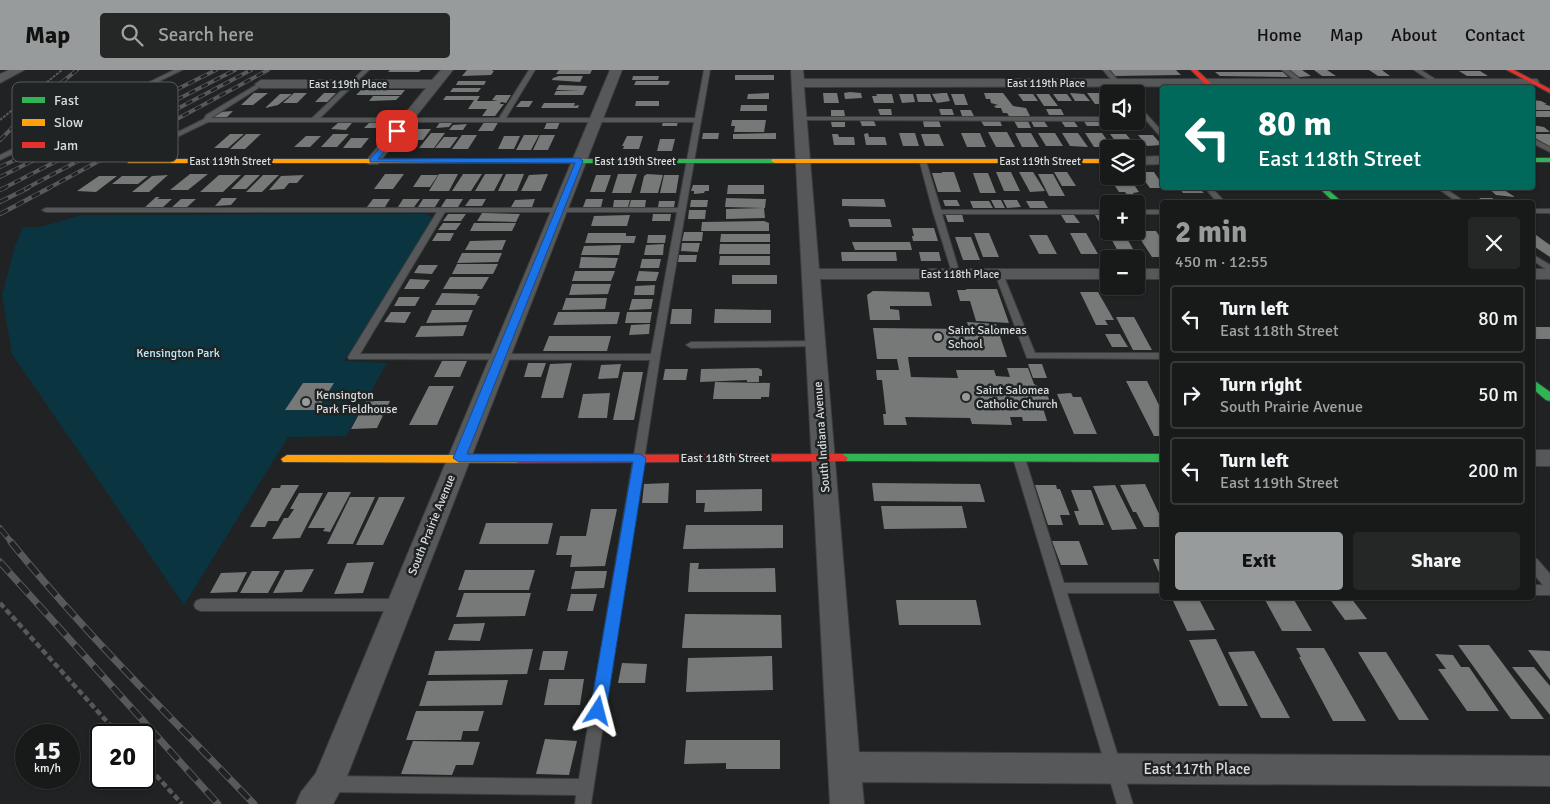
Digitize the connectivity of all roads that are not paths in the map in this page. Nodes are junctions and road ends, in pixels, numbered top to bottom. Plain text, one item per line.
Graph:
1 (18, 70) edge
2 (179, 70) edge
3 (366, 70) edge
4 (447, 70) edge
5 (532, 70) edge
6 (616, 70) edge
7 (707, 70) edge
8 (1106, 70) edge
9 (1194, 70) edge
10 (1285, 70) edge
11 (1417, 70) edge
12 (1510, 70) edge
13 (798, 77) edge
14 (0, 80) edge
15 (155, 82) edge
16 (1533, 82) junction
17 (1117, 83) junction
18 (261, 84) joint
19 (351, 84) junction
20 (436, 84) junction
21 (1211, 85) edge
22 (1305, 85) edge
23 (1442, 85) edge
24 (1550, 91) edge
25 (1145, 115) edge
26 (800, 119) junction
27 (208, 120) junction
28 (314, 120) junction
29 (406, 120) junction
30 (502, 120) junction
31 (596, 120) junction
32 (698, 120) junction
33 (1100, 120) edge
34 (1145, 120) edge
35 (1149, 120) junction
36 (1160, 134) edge
37 (178, 135) edge
38 (1535, 142) edge
39 (1550, 150) edge
40 (12, 152) edge
41 (0, 158) edge
42 (1100, 160) edge
43 (1145, 160) edge
44 (1160, 160) edge
45 (1535, 160) edge
46 (1550, 160) edge
47 (178, 161) edge
48 (373, 161) junction
49 (579, 161) junction
50 (690, 161) junction
51 (803, 161) junction
52 (922, 161) junction
53 (1210, 190) edge
54 (1324, 190) edge
55 (1444, 190) edge
56 (1218, 200) edge
57 (1336, 200) edge
58 (1458, 200) edge
59 (46, 210) dead end
60 (559, 210) junction
61 (681, 210) junction
62 (442, 211) junction
63 (1535, 211) edge
64 (1550, 211) edge
65 (938, 212) junction
66 (1100, 212) edge
67 (1145, 212) edge
68 (1160, 212) edge
69 (1535, 258) edge
70 (1550, 270) edge
71 (811, 274) junction
72 (956, 274) junction
73 (998, 274) junction
74 (1100, 274) edge
75 (1145, 274) edge
76 (1160, 274) edge
77 (1535, 274) edge
78 (1550, 274) edge
79 (816, 344) junction
80 (691, 345) dead end
81 (1160, 356) edge
82 (500, 357) junction
83 (655, 357) junction
84 (1535, 385) edge
85 (1550, 398) edge
86 (459, 458) junction
87 (640, 458) junction
88 (823, 458) junction
89 (1019, 458) junction
90 (1160, 458) edge
91 (1535, 458) edge
92 (1550, 458) edge
93 (287, 459) dead end
94 (1535, 566) edge
95 (1550, 584) edge
96 (1059, 588) junction
97 (1160, 588) edge
98 (1535, 590) edge
99 (1550, 590) edge
100 (201, 605) dead end
101 (400, 605) junction
102 (845, 768) junction
103 (1114, 769) junction
104 (1550, 771) edge
105 (585, 787) junction
106 (322, 797) edge
107 (583, 804) edge
108 (847, 804) edge
109 (1125, 804) edge

1 - 14 street
2 - 15 lane
3 - 19 lane
4 - 20 street
5 - 30 lane
6 - 31 street, South Prairie Avenue
7 - 32 lane
8 - 17 lane
9 - 21 street
10 - 22 lane
11 - 23 lane
12 - 16 street
13 - 17 street, East 119th Place
13 - 26 street, South Indiana Avenue
16 - 23 street, East 119th Place
16 - 24 street
17 - 21 street, East 119th Place
18 - 19 street, East 119th Place
18 - 27 lane
19 - 20 street, East 119th Place
19 - 28 lane
20 - 29 street
21 - 22 street, East 119th Place
22 - 23 street, East 119th Place
25 - 35 lane
26 - 33 lane
26 - 51 street, South Indiana Avenue
27 - 28 lane
27 - 37 lane
28 - 29 lane
29 - 30 lane
29 - 48 street
30 - 31 lane
31 - 32 lane
31 - 49 street, South Prairie Avenue
32 - 50 lane
34 - 35 lane
35 - 36 lane
38 - 39 lane
40 - 41 lane
42 - 52 street, East 119th Street
43 - 44 street
45 - 46 street
47 - 48 street, East 119th Street
48 - 49 street, East 119th Street
49 - 50 street, East 119th Street
49 - 60 street, South Prairie Avenue
50 - 51 street, East 119th Street
50 - 61 lane
51 - 52 street, East 119th Street
51 - 71 street, South Indiana Avenue
52 - 65 lane
53 - 56 lane
54 - 57 street
55 - 58 lane
59 - 62 lane
60 - 61 lane
60 - 62 lane
60 - 82 street, South Prairie Avenue
61 - 83 lane
62 - 82 lane
63 - 64 lane
65 - 66 lane
65 - 72 lane
67 - 68 lane
69 - 70 lane
71 - 72 street, East 118th Place
71 - 79 street, South Indiana Avenue
72 - 73 street, East 118th Place
73 - 74 street, East 118th Place
73 - 81 lane
75 - 76 street
77 - 78 street
79 - 80 lane
79 - 88 street, South Indiana Avenue
82 - 83 lane
82 - 86 street, South Prairie Avenue
83 - 87 lane
84 - 85 street
86 - 87 street, East 118th Street
86 - 93 street, East 118th Street
86 - 101 street, South Prairie Avenue
87 - 88 street, East 118th Street
87 - 105 lane
88 - 89 street, East 118th Street
88 - 102 street, South Indiana Avenue
89 - 90 street, East 118th Street
89 - 96 lane
91 - 92 street
94 - 95 lane
96 - 97 lane
96 - 103 lane
98 - 99 lane
100 - 101 lane
101 - 106 street, South Prairie Avenue
102 - 103 street, East 117th Place
102 - 108 street, South Indiana Avenue
103 - 104 street, East 117th Place
103 - 109 lane
105 - 106 lane
105 - 107 lane

